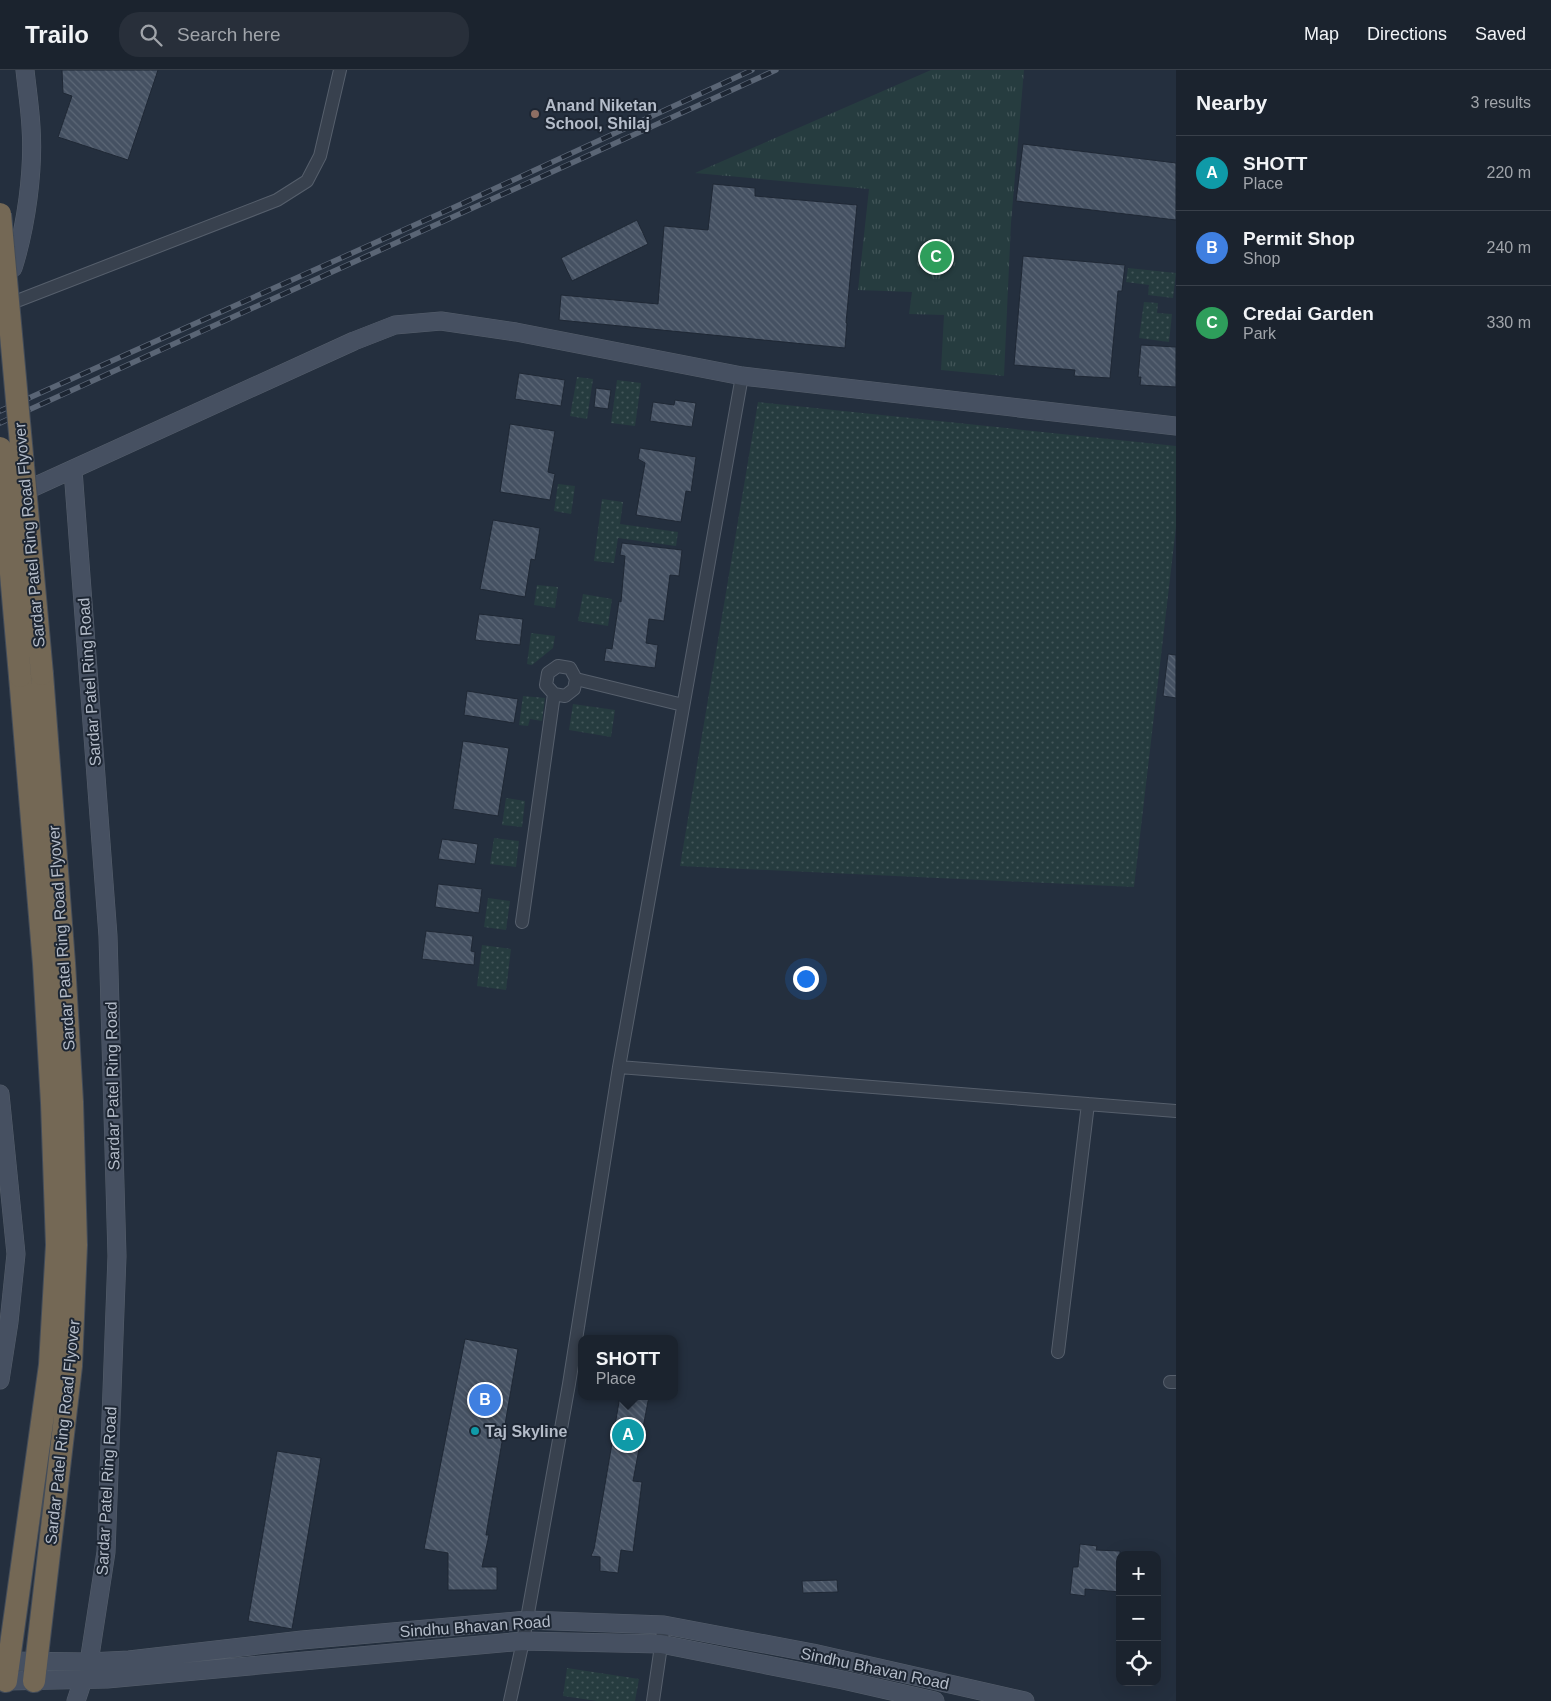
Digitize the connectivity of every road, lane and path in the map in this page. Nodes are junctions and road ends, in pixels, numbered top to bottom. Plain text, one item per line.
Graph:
1 (25, 70) edge
2 (340, 70) edge
3 (0, 214) edge
4 (0, 276) edge
5 (0, 308) edge
6 (742, 376) junction
7 (1176, 426) edge
8 (0, 448) edge
9 (73, 470) junction
10 (0, 503) edge
11 (576, 679) junction
12 (554, 694) junction
13 (683, 705) junction
14 (522, 922) dead end
15 (619, 1067) junction
16 (0, 1094) edge
17 (1088, 1104) junction
18 (1176, 1111) edge
19 (1058, 1352) dead end
20 (60, 1365) junction
21 (0, 1380) edge
22 (527, 1620) junction
23 (664, 1625) junction
24 (523, 1641) junction
25 (661, 1644) junction
26 (89, 1662) junction
27 (7, 1671) joint
28 (36, 1672) junction
29 (84, 1680) junction
30 (76, 1701) edge
31 (510, 1701) edge
32 (653, 1701) edge
33 (935, 1701) edge
34 (1025, 1701) edge

1 - 4 street
2 - 5 street
3 - 20 highway, Sardar Patel Ring Road Flyover, bridge
6 - 7 street
6 - 9 street
6 - 13 street
8 - 20 highway, Sardar Patel Ring Road Flyover, bridge
9 - 10 street
9 - 26 street, Sardar Patel Ring Road
11 - 12 street
11 - 12 street
11 - 13 street
12 - 14 street
13 - 15 street
15 - 17 street
15 - 22 street
16 - 21 street
17 - 18 street
17 - 19 street
20 - 27 highway, Sardar Patel Ring Road Flyover
20 - 28 highway, Sardar Patel Ring Road Flyover
22 - 23 street, Sindhu Bhavan Road
22 - 24 street
22 - 26 street, Sindhu Bhavan Road
23 - 25 street
23 - 34 street, Sindhu Bhavan Road
24 - 25 street, Sindhu Bhavan Road
24 - 29 street, Sindhu Bhavan Road
24 - 31 street
25 - 32 street
25 - 33 street, Sindhu Bhavan Road
26 - 28 street, Sindhu Bhavan Road
26 - 29 street, Sardar Patel Ring Road
27 - 28 street, Sindhu Bhavan Road
28 - 29 street, Sindhu Bhavan Road
29 - 30 street, Sardar Patel Ring Road

